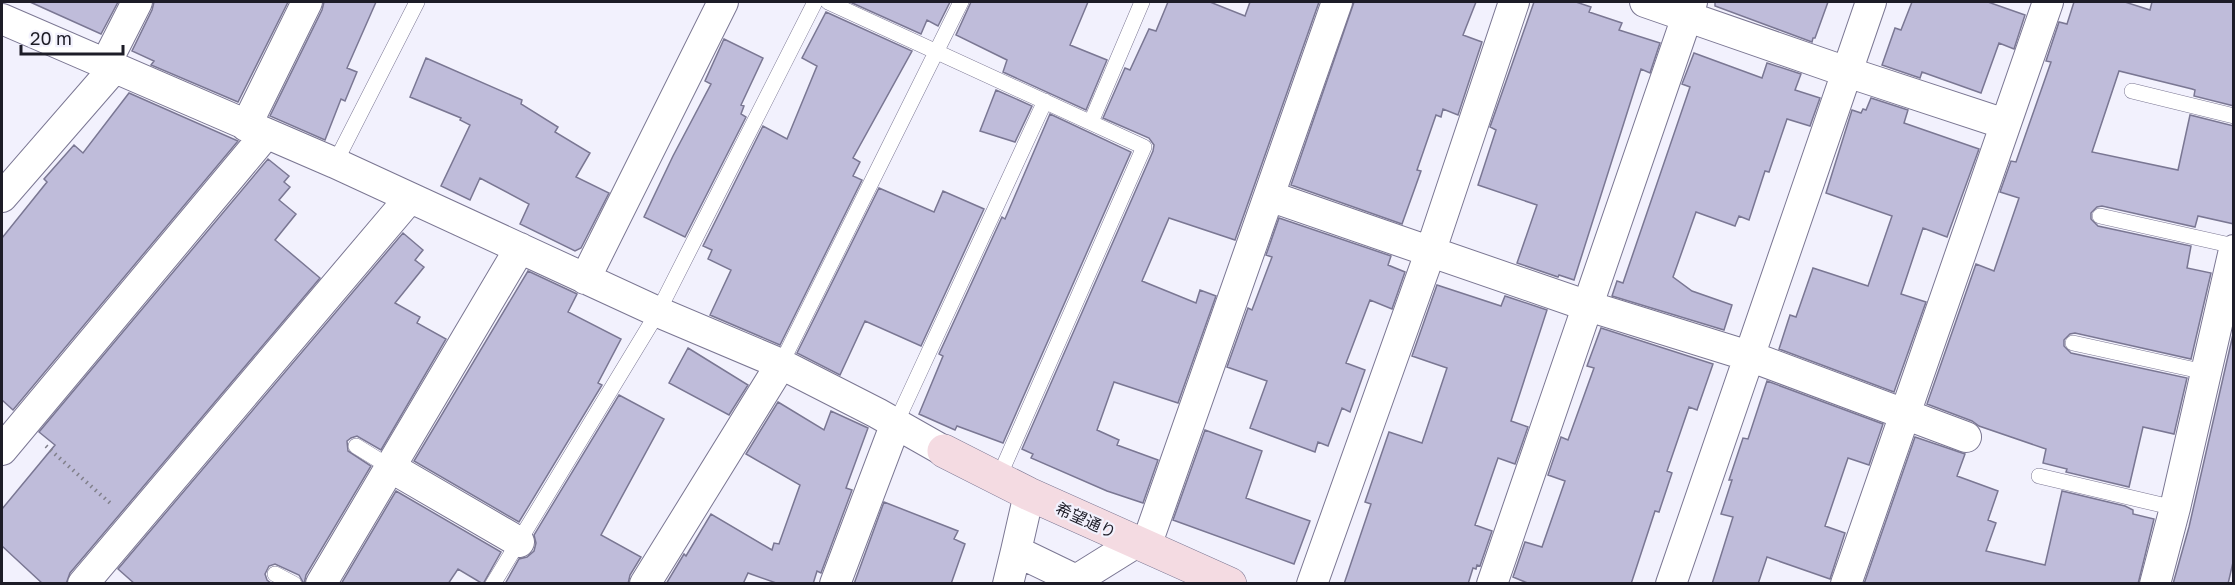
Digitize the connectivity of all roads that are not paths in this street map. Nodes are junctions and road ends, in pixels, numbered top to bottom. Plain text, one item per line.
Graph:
1 (137, 2) edge
2 (307, 2) edge
3 (417, 2) edge
4 (723, 2) edge
5 (815, 2) edge
6 (828, 2) edge
7 (961, 2) edge
8 (1142, 2) edge
9 (1336, 2) edge
10 (1514, 2) edge
11 (1645, 2) edge
12 (1871, 2) edge
13 (2048, 2) edge
14 (1689, 9) edge
15 (2, 19) edge
16 (937, 52) junction
17 (111, 65) junction
18 (1847, 72) junction
19 (2132, 91) dead end
20 (1045, 101) junction
21 (2234, 116) edge
22 (1091, 123) junction
23 (2005, 124) junction
24 (256, 130) junction
25 (335, 164) junction
26 (1269, 196) junction
27 (2, 197) edge
28 (409, 199) junction
29 (2100, 216) dead end
30 (2234, 246) edge
31 (520, 248) junction
32 (1431, 250) junction
33 (2234, 250) edge
34 (585, 279) junction
35 (1588, 306) junction
36 (658, 312) junction
37 (2073, 343) dead end
38 (1749, 356) junction
39 (781, 364) junction
40 (2205, 372) junction
41 (1904, 414) junction
42 (896, 423) junction
43 (1966, 437) dead end
44 (356, 446) dead end
45 (2, 450) edge
46 (944, 451) joint
47 (390, 467) junction
48 (2039, 476) dead end
49 (998, 479) junction
50 (1029, 494) junction
51 (2175, 508) junction
52 (519, 542) junction
53 (1142, 544) junction
54 (1016, 551) junction
55 (275, 574) dead end
56 (83, 584) edge
57 (294, 584) edge
58 (321, 584) edge
59 (494, 584) edge
60 (645, 584) edge
61 (835, 584) edge
62 (1008, 584) edge
63 (1230, 584) edge
64 (1312, 584) edge
65 (1492, 584) edge
66 (1671, 584) edge
67 (1846, 584) edge
68 (2156, 584) edge

1 - 17 street
2 - 24 street
3 - 25 lane
4 - 34 street
5 - 36 lane
6 - 16 lane
7 - 16 lane
8 - 22 lane
9 - 26 street
10 - 32 street
11 - 14 street
12 - 18 street
13 - 23 street
14 - 18 street
14 - 35 street
15 - 17 street
16 - 20 lane
16 - 39 lane
17 - 24 street
17 - 27 street
18 - 23 street
18 - 38 street
19 - 21 lane
20 - 22 lane
20 - 42 lane
22 - 49 lane
23 - 41 street
24 - 25 street
24 - 45 street
25 - 28 street
26 - 32 street
26 - 53 street
28 - 31 street
28 - 56 street
29 - 30 lane
31 - 34 street
31 - 47 street
32 - 35 street
32 - 64 street
33 - 40 street
34 - 36 street
35 - 38 street
35 - 65 street
36 - 39 street
36 - 52 lane
37 - 40 lane
38 - 41 street
38 - 66 street
39 - 42 street
39 - 60 street
40 - 51 street
41 - 43 street
41 - 67 street
42 - 46 street
42 - 61 street
44 - 47 lane
46 - 49 street, 希望通り
47 - 52 street
47 - 58 street
48 - 51 lane
49 - 50 street, 希望通り
50 - 53 street, 希望通り
50 - 54 street
51 - 68 street
52 - 59 lane
53 - 54 street
53 - 63 street, 希望通り
54 - 62 street
55 - 57 lane

